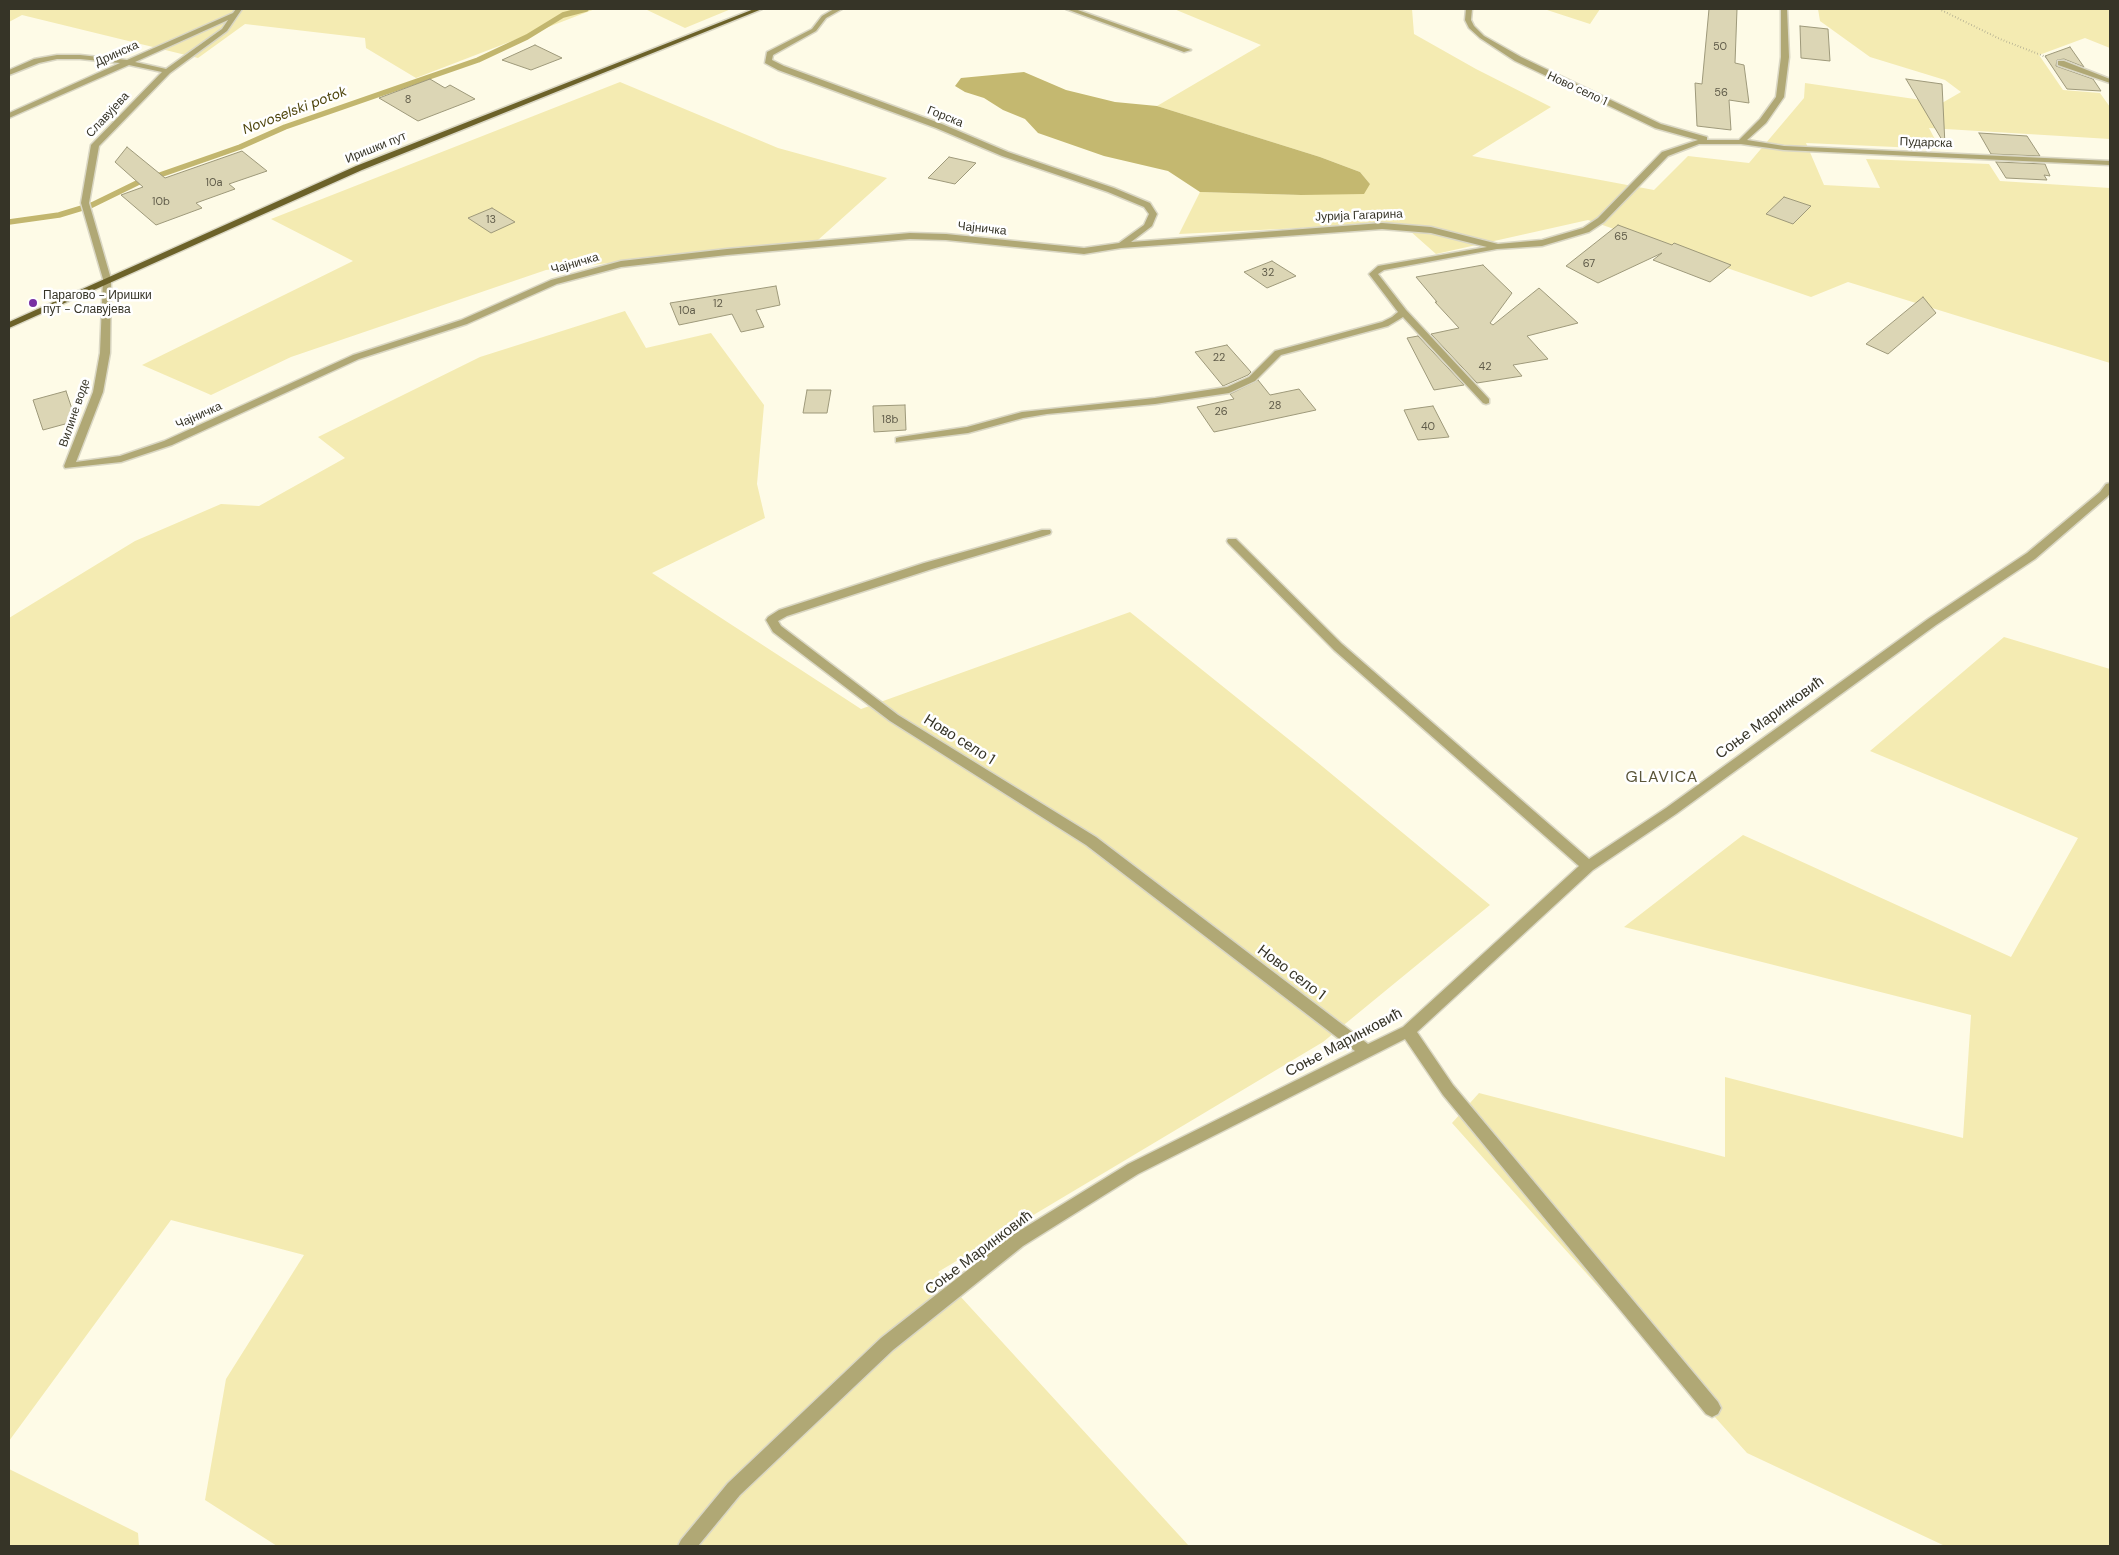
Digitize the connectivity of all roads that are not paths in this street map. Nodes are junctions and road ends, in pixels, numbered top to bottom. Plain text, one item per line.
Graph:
1 (759, 9) edge
2 (839, 9) edge
3 (1069, 9) edge
4 (1470, 9) edge
5 (1784, 9) edge
6 (238, 11) edge
7 (1187, 50) dead end
8 (126, 62) junction
9 (2061, 63) road end
10 (167, 71) junction
11 (9, 72) edge
12 (2110, 81) edge
13 (9, 116) edge
14 (1709, 141) junction
15 (1741, 142) junction
16 (2110, 163) edge
17 (1121, 245) junction
18 (1498, 247) junction
19 (108, 279) junction
20 (1403, 312) junction
21 (9, 325) edge
22 (1486, 401) dead end
23 (900, 440) dead end
24 (69, 466) joint
25 (2110, 486) edge
26 (1046, 532) dead end
27 (1232, 540) dead end
28 (1588, 866) junction
29 (1408, 1031) junction
30 (1366, 1051) junction
31 (1712, 1408) dead end
32 (687, 1546) edge

1 - 19 main road, Иришки пут
2 - 17 street, Горска
3 - 7 street
4 - 14 street, Ново село 1
5 - 15 street
6 - 8 street, Дринска
6 - 10 street, Славујева
8 - 10 street
8 - 11 street
8 - 13 street, Дринска
9 - 12 street
10 - 19 street, Славујева
14 - 15 street, Јурија Гагарина
14 - 18 street, Јурија Гагарина
15 - 16 street, Пударска
17 - 18 street, Јурија Гагарина
17 - 24 street, Чајничка
18 - 20 street
19 - 21 main road, Иришки пут
19 - 24 street, Вилине воде
20 - 22 street
20 - 23 street
25 - 28 street, Соње Маринковић
26 - 30 street, Ново село 1
27 - 28 street
28 - 29 street, Соње Маринковић
29 - 30 street, Соње Маринковић
29 - 31 street
30 - 32 street, Соње Маринковић

